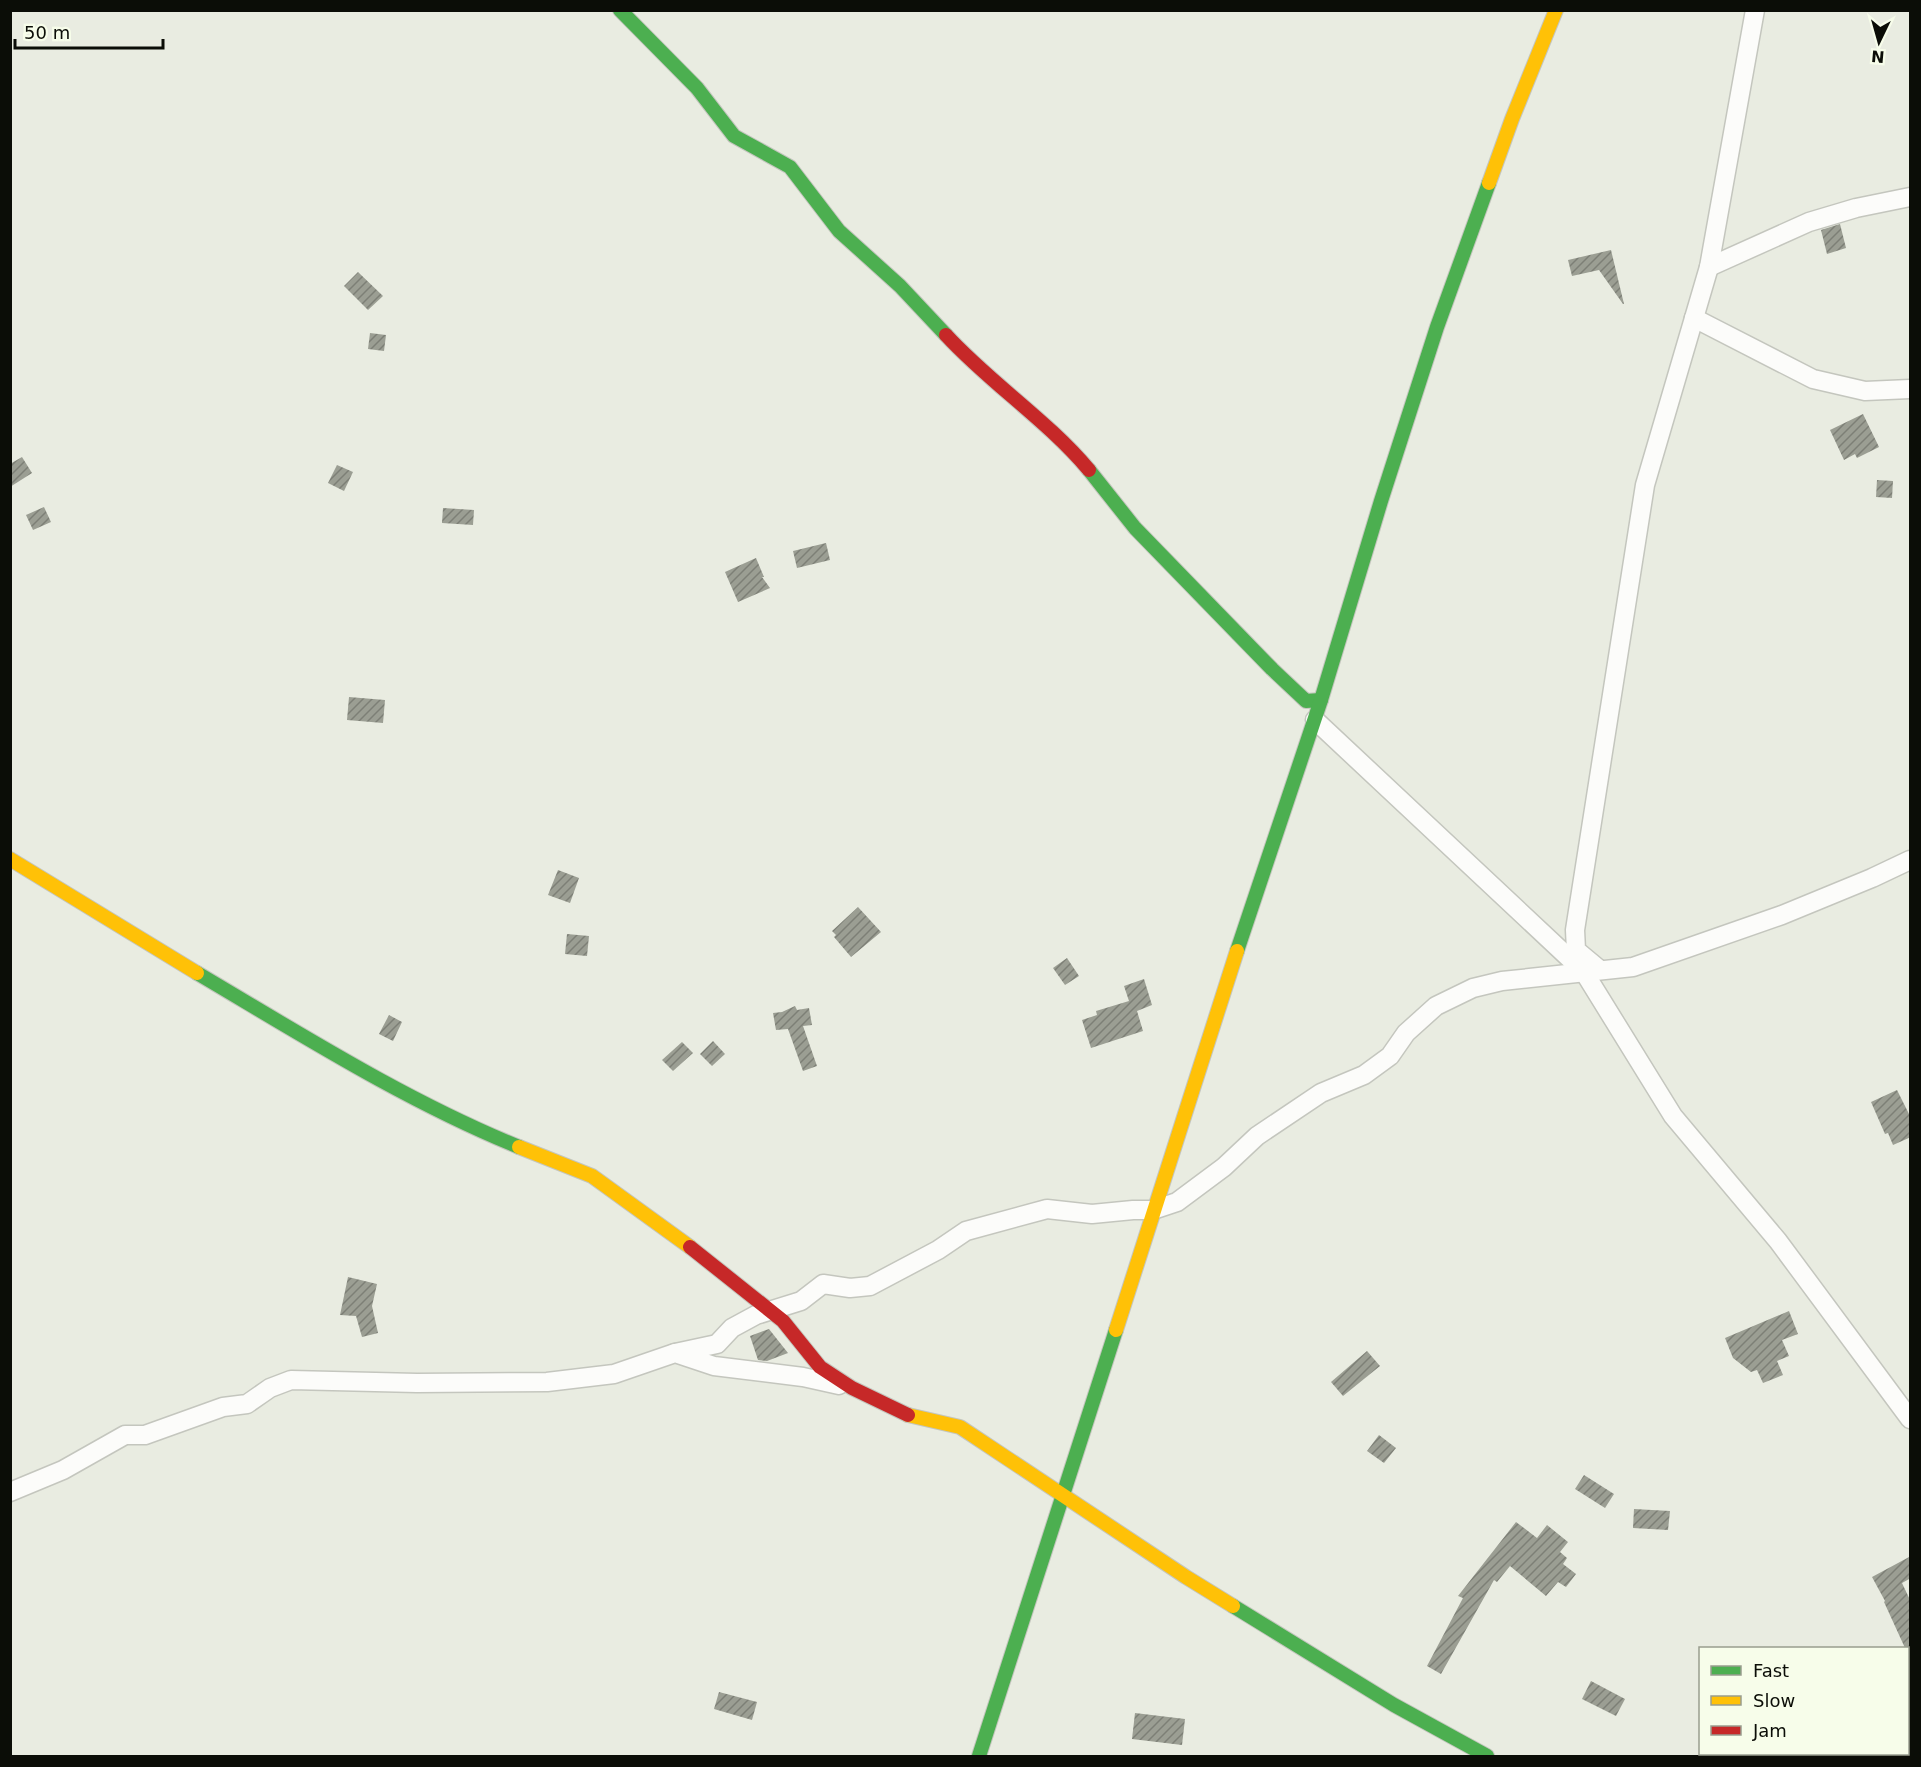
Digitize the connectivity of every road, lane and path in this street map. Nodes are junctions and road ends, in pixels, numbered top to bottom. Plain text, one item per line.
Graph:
1 (620, 10) edge
2 (1556, 10) edge
3 (1755, 10) edge
4 (1911, 197) edge
5 (1709, 267) junction
6 (1694, 318) junction
7 (1911, 389) edge
8 (1321, 700) junction
9 (1315, 720) junction
10 (10, 859) edge
11 (1911, 860) edge
12 (1592, 971) junction
13 (1153, 1210) junction
14 (771, 1311) junction
15 (675, 1353) junction
16 (852, 1388) junction
17 (1911, 1419) edge
18 (10, 1492) edge
19 (1063, 1494) junction
20 (979, 1756) edge
21 (1487, 1756) edge

1 - 8 street
2 - 8 street
3 - 5 street
4 - 5 street
5 - 6 street
6 - 7 street
6 - 12 street
8 - 9 street
9 - 12 street
9 - 13 street
10 - 14 street
11 - 12 street
12 - 13 street
12 - 17 street
13 - 14 street
13 - 19 street
14 - 15 street
14 - 16 street
15 - 16 street
15 - 18 street
16 - 19 street
19 - 20 street
19 - 21 street

